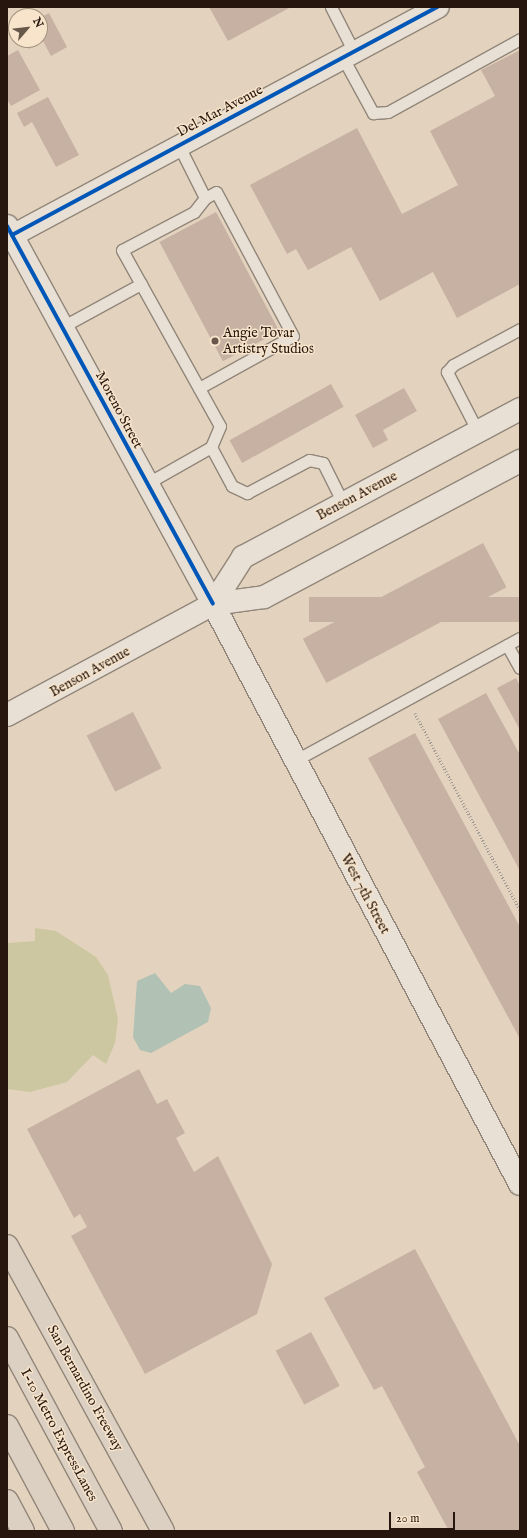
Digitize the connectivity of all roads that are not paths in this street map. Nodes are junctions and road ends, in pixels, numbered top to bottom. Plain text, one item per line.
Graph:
1 (331, 7) edge
2 (438, 7) edge
3 (520, 39) edge
4 (348, 55) junction
5 (180, 146) junction
6 (206, 198) junction
7 (10, 230) edge
8 (141, 284) junction
9 (62, 327) junction
10 (520, 329) edge
11 (199, 388) junction
12 (520, 409) edge
13 (478, 432) junction
14 (211, 447) junction
15 (520, 461) edge
16 (146, 484) junction
17 (344, 503) junction
18 (213, 604) junction
19 (520, 638) edge
20 (507, 645) junction
21 (520, 668) edge
22 (7, 715) edge
23 (294, 761) junction
24 (520, 1184) edge
25 (7, 1246) edge
26 (7, 1338) edge
27 (7, 1426) edge
28 (7, 1501) edge
29 (23, 1531) edge
30 (63, 1531) edge
31 (111, 1531) edge
32 (163, 1531) edge

1 - 4 lane
2 - 4 street, Del Mar Avenue
3 - 4 lane
4 - 5 street, Del Mar Avenue
5 - 6 lane
5 - 7 street, Del Mar Avenue
6 - 8 lane
6 - 11 lane
7 - 9 main road, Moreno Street
8 - 9 lane
8 - 11 lane
9 - 16 main road, Moreno Street
10 - 13 lane
11 - 14 lane
12 - 13 main road, Benson Avenue
13 - 17 main road, Benson Avenue
14 - 16 lane
14 - 17 lane
15 - 18 main road, Benson Avenue
16 - 18 main road, Moreno Street
17 - 18 main road, Benson Avenue
18 - 22 main road, Benson Avenue
18 - 23 main road, West 7th Street
19 - 20 lane
20 - 21 lane
20 - 23 lane
23 - 24 main road, West 7th Street
25 - 32 highway, San Bernardino Freeway
26 - 31 highway, I-10 Metro ExpressLanes
27 - 30 highway
28 - 29 highway

